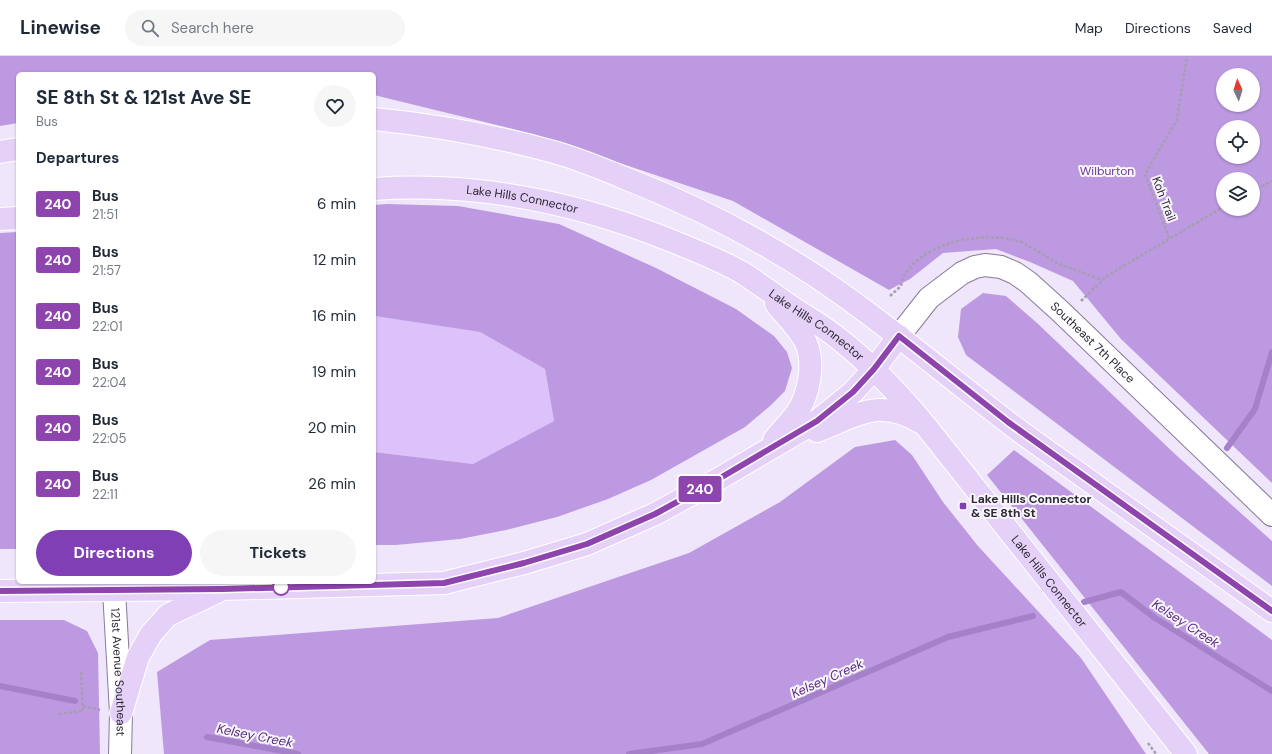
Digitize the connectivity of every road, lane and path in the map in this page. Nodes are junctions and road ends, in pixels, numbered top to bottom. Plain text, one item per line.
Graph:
1 (1187, 56) edge
2 (376, 119) edge
3 (16, 149) edge
4 (0, 152) edge
5 (1272, 181) edge
6 (1260, 187) edge
7 (376, 189) edge
8 (1216, 211) edge
9 (16, 218) edge
10 (0, 219) edge
11 (1169, 238) junction
12 (764, 289) junction
13 (1066, 316) junction
14 (899, 336) junction
15 (874, 369) junction
16 (925, 425) junction
17 (764, 452) junction
18 (1272, 515) edge
19 (223, 589) junction
20 (0, 590) edge
21 (114, 590) junction
22 (1272, 611) edge
23 (82, 672) dead end
24 (83, 706) junction
25 (112, 712) junction
26 (59, 714) dead end
27 (120, 754) edge
28 (1186, 754) edge

1 - 11 path, Koh Trail
2 - 14 main road
3 - 4 main road
5 - 6 path
7 - 12 main road, Lake Hills Connector
8 - 11 path
9 - 10 main road
11 - 13 path
12 - 15 main road, Lake Hills Connector
12 - 17 main road
13 - 14 street, Southeast 7th Place
13 - 18 street, Southeast 7th Place
14 - 15 main road
14 - 22 main road
15 - 16 main road, Lake Hills Connector
15 - 17 main road
16 - 17 main road
16 - 28 main road, Lake Hills Connector
17 - 19 main road
19 - 21 main road
19 - 25 main road
20 - 21 main road
21 - 25 street, 121st Avenue Southeast
23 - 24 path
24 - 25 path
24 - 26 path
25 - 27 street, 121st Avenue Southeast

